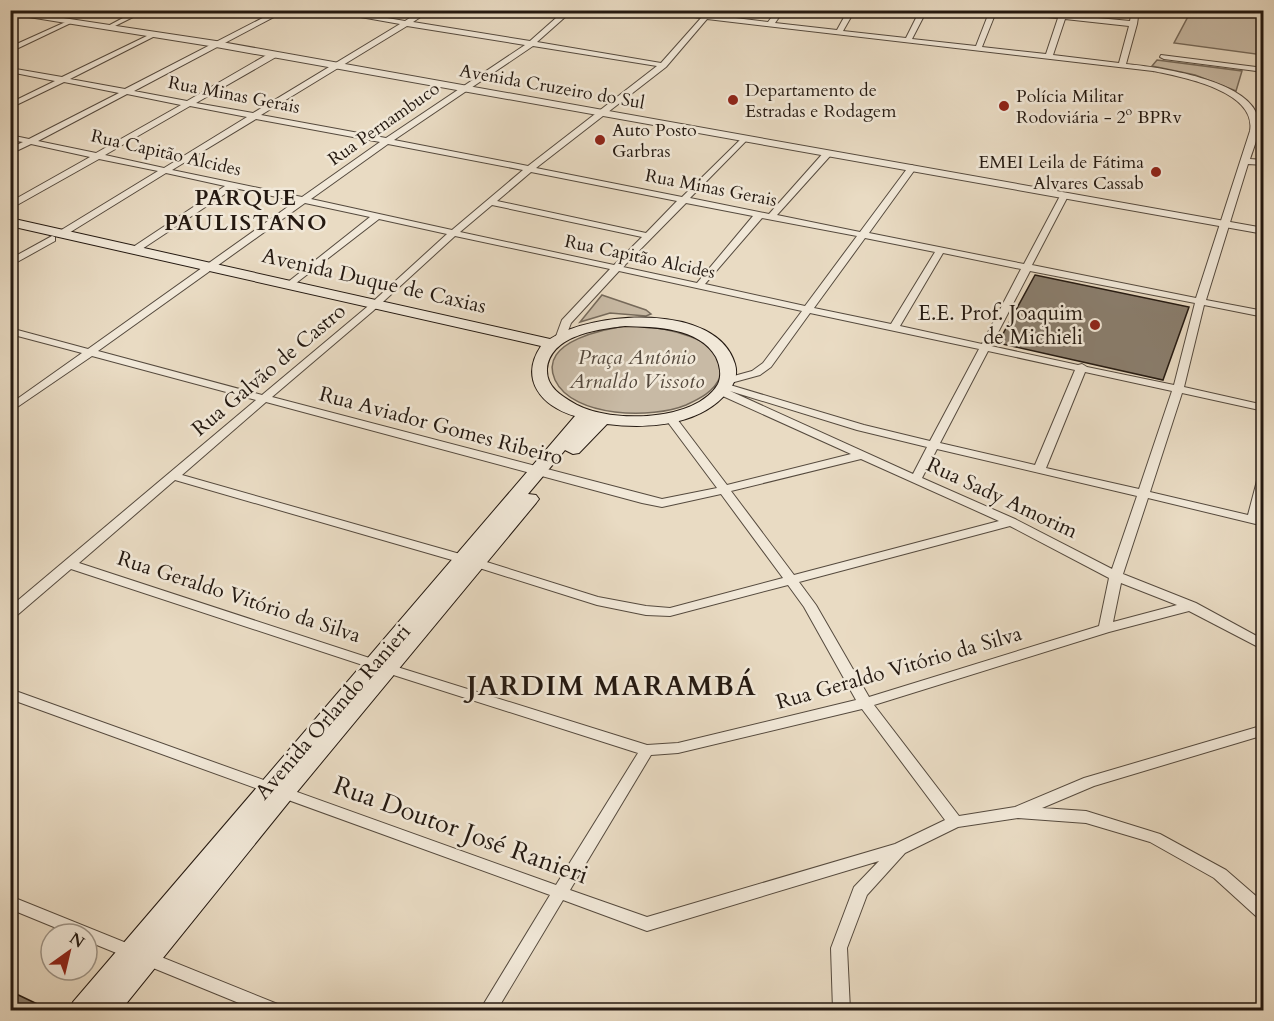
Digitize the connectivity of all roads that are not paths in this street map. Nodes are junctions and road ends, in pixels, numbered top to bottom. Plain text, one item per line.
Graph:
1 (144, 10) edge
2 (284, 10) edge
3 (324, 10) edge
4 (428, 10) edge
5 (570, 10) edge
6 (650, 10) edge
7 (781, 10) edge
8 (852, 10) edge
9 (924, 10) edge
10 (994, 10) edge
11 (1137, 10) edge
12 (10, 11) edge
13 (708, 14) edge
14 (1063, 14) edge
15 (72, 21) junction
16 (771, 23) junction
17 (408, 24) junction
18 (1134, 24) junction
19 (109, 27) junction
20 (839, 32) junction
21 (155, 34) junction
22 (908, 40) junction
23 (216, 44) junction
24 (531, 44) junction
25 (978, 49) junction
26 (10, 50) edge
27 (273, 55) junction
28 (1048, 57) junction
29 (1164, 57) dead end
30 (663, 65) junction
31 (1122, 65) junction
32 (335, 66) junction
33 (10, 70) edge
34 (1263, 70) edge
35 (65, 81) junction
36 (464, 88) junction
37 (125, 92) junction
38 (190, 103) junction
39 (1247, 104) junction
40 (10, 106) edge
41 (1263, 107) edge
42 (600, 112) junction
43 (254, 115) junction
44 (10, 137) edge
45 (743, 139) junction
46 (31, 141) junction
47 (387, 141) junction
48 (10, 152) edge
49 (828, 153) junction
50 (101, 154) junction
51 (1245, 160) junction
52 (1263, 163) edge
53 (530, 168) junction
54 (912, 168) junction
55 (164, 169) junction
56 (233, 185) junction
57 (1064, 196) junction
58 (306, 200) junction
59 (685, 200) junction
60 (491, 202) junction
61 (10, 206) edge
62 (759, 215) junction
63 (376, 217) junction
64 (771, 217) junction
65 (10, 222) edge
66 (1227, 224) junction
67 (10, 229) edge
68 (1263, 231) edge
69 (452, 234) junction
70 (862, 234) junction
71 (649, 236) junction
72 (56, 237) junction
73 (133, 251) junction
74 (939, 251) junction
75 (10, 264) edge
76 (1026, 267) junction
77 (207, 268) junction
78 (615, 269) junction
79 (291, 284) junction
80 (699, 286) junction
81 (1200, 302) junction
82 (374, 306) junction
83 (807, 309) junction
84 (1263, 314) edge
85 (894, 328) junction
86 (10, 331) edge
87 (552, 346) junction
88 (985, 347) junction
89 (89, 352) junction
90 (1082, 367) junction
91 (724, 386) junction
92 (1178, 389) junction
93 (265, 399) junction
94 (1263, 408) edge
95 (10, 409) edge
96 (595, 416) junction
97 (670, 417) junction
98 (936, 444) junction
99 (863, 455) junction
100 (1040, 468) junction
101 (543, 474) junction
102 (174, 476) junction
103 (1263, 477) edge
104 (916, 479) junction
105 (725, 489) junction
106 (1144, 494) junction
107 (1258, 521) edge
108 (1011, 522) junction
109 (470, 561) junction
110 (70, 564) junction
111 (1116, 576) junction
112 (792, 580) junction
113 (1191, 606) junction
114 (12, 611) edge
115 (1105, 629) junction
116 (1263, 646) edge
117 (382, 666) junction
118 (10, 694) edge
119 (866, 703) junction
120 (1263, 730) edge
121 (647, 750) junction
122 (276, 790) junction
123 (1018, 812) junction
124 (955, 822) junction
125 (900, 849) junction
126 (559, 893) junction
127 (10, 902) edge
128 (1263, 913) edge
129 (140, 955) junction
130 (82, 1011) edge
131 (105, 1011) edge
132 (274, 1011) edge
133 (488, 1011) edge
134 (842, 1011) edge

1 - 19 street
2 - 23 street
3 - 17 street
4 - 17 street
5 - 24 street, Rua Pernambuco
6 - 13 street
7 - 16 street
8 - 20 street
9 - 22 street
10 - 14 street
10 - 25 street
11 - 18 street
12 - 15 street, Avenida Cruzeiro do Sul
13 - 16 street
13 - 30 street, Rua Galvão de Castro
14 - 18 street
14 - 28 street
15 - 19 street, Avenida Cruzeiro do Sul
15 - 26 street
16 - 20 street
17 - 24 street
17 - 32 street
18 - 31 street
19 - 21 street, Avenida Cruzeiro do Sul
20 - 22 street
21 - 23 street, Avenida Cruzeiro do Sul
21 - 35 street
22 - 25 street
23 - 27 street, Avenida Cruzeiro do Sul
23 - 37 street
24 - 30 street
24 - 36 street, Rua Pernambuco
25 - 28 street
27 - 32 street, Avenida Cruzeiro do Sul
27 - 38 street
28 - 31 street
29 - 34 street
30 - 42 street, Rua Galvão de Castro
31 - 39 street
32 - 36 street, Avenida Cruzeiro do Sul
32 - 43 street
33 - 35 street, Rua Minas Gerais
35 - 37 street, Rua Minas Gerais
35 - 40 street
36 - 42 street, Avenida Cruzeiro do Sul
36 - 47 street, Rua Pernambuco
37 - 38 street, Rua Minas Gerais
37 - 46 street
38 - 43 street, Rua Minas Gerais
38 - 50 street
39 - 41 street
39 - 51 street
42 - 45 street, Avenida Cruzeiro do Sul
42 - 53 street, Rua Galvão de Castro
43 - 47 street, Rua Minas Gerais
43 - 55 street
44 - 46 street, Rua Capitão Alcides
45 - 49 street, Avenida Cruzeiro do Sul
45 - 59 street
46 - 48 street
46 - 50 street, Rua Capitão Alcides
47 - 53 street, Rua Minas Gerais
47 - 58 street, Rua Pernambuco
49 - 54 street, Avenida Cruzeiro do Sul
49 - 64 street
50 - 55 street, Rua Capitão Alcides
50 - 61 street
51 - 52 street
51 - 66 street
53 - 59 street, Rua Minas Gerais
53 - 60 street, Rua Galvão de Castro
54 - 57 street, Avenida Cruzeiro do Sul
54 - 70 street
55 - 56 street, Rua Capitão Alcides
55 - 72 street
56 - 58 street, Rua Capitão Alcides
56 - 73 street
57 - 66 street, Avenida Cruzeiro do Sul
57 - 76 street
58 - 63 street, Rua Capitão Alcides
58 - 77 street, Rua Pernambuco
59 - 62 street, Rua Minas Gerais
59 - 71 street
60 - 69 street, Rua Galvão de Castro
60 - 71 street
62 - 64 street, Rua Minas Gerais
62 - 80 street
63 - 69 street, Rua Capitão Alcides
63 - 79 street
64 - 70 street, Rua Minas Gerais
65 - 72 main road, Avenida Duque de Caxias
66 - 68 street, Avenida Cruzeiro do Sul
66 - 81 street
67 - 72 main road, Avenida Duque de Caxias
69 - 78 street, Rua Capitão Alcides
69 - 82 street, Rua Galvão de Castro
70 - 74 street, Rua Minas Gerais
70 - 83 street
71 - 78 street
72 - 73 main road, Avenida Duque de Caxias
72 - 75 street
72 - 77 main road, Avenida Duque de Caxias
73 - 77 main road, Avenida Duque de Caxias
74 - 76 street, Rua Minas Gerais
74 - 85 street
76 - 81 street, Rua Minas Gerais
76 - 88 street
77 - 79 main road, Avenida Duque de Caxias
77 - 82 main road, Avenida Duque de Caxias
77 - 89 street, Rua Pernambuco
78 - 80 street, Rua Capitão Alcides
78 - 87 street
79 - 82 main road, Avenida Duque de Caxias
80 - 83 street, Rua Capitão Alcides
81 - 84 street, Rua Minas Gerais
81 - 92 street
82 - 87 main road, Avenida Duque de Caxias
82 - 93 street, Rua Galvão de Castro
83 - 85 street, Rua Capitão Alcides
83 - 91 street
85 - 88 street, Rua Capitão Alcides
86 - 89 street, Rua Aviador Gomes Ribeiro
87 - 91 main road
87 - 96 main road
88 - 90 street, Rua Capitão Alcides
88 - 98 street
89 - 93 street, Rua Aviador Gomes Ribeiro
89 - 95 street, Rua Pernambuco
90 - 92 street, Rua Capitão Alcides
90 - 100 street
91 - 97 main road
91 - 98 street
91 - 99 street, Rua Sady Amorim
92 - 94 street, Rua Capitão Alcides
92 - 106 street
93 - 101 street, Rua Aviador Gomes Ribeiro
93 - 102 street, Rua Galvão de Castro
96 - 97 main road
96 - 101 main road, Avenida Orlando Ranieri
97 - 105 street
98 - 100 street
98 - 104 street
99 - 104 street, Rua Sady Amorim
99 - 105 street, Rua Aviador Gomes Ribeiro
100 - 106 street
101 - 105 street, Rua Aviador Gomes Ribeiro
101 - 109 main road, Avenida Orlando Ranieri
102 - 109 street
102 - 110 street, Rua Galvão de Castro
103 - 107 street
104 - 108 street, Rua Sady Amorim
105 - 112 street
106 - 107 street
106 - 111 street
108 - 111 street, Rua Sady Amorim
108 - 112 street
109 - 112 street
109 - 117 main road, Avenida Orlando Ranieri
110 - 114 street, Rua Galvão de Castro
110 - 117 street, Rua Geraldo Vitório da Silva
111 - 113 street, Rua Sady Amorim
111 - 115 street
112 - 119 street
113 - 115 street, Rua Geraldo Vitório da Silva
113 - 116 street, Rua Sady Amorim
115 - 119 street, Rua Geraldo Vitório da Silva
117 - 121 street, Rua Geraldo Vitório da Silva
117 - 122 main road, Avenida Orlando Ranieri
118 - 122 street, Rua Doutor José Ranieri
119 - 121 street, Rua Geraldo Vitório da Silva
119 - 124 street
120 - 123 street
121 - 126 street
122 - 126 street, Rua Doutor José Ranieri
122 - 129 main road, Avenida Orlando Ranieri
123 - 124 street
123 - 128 street
124 - 125 street
125 - 126 street, Rua Doutor José Ranieri
125 - 134 street
126 - 133 street
127 - 129 street
129 - 130 main road, Avenida Orlando Ranieri
129 - 131 main road, Avenida Orlando Ranieri
129 - 132 street

